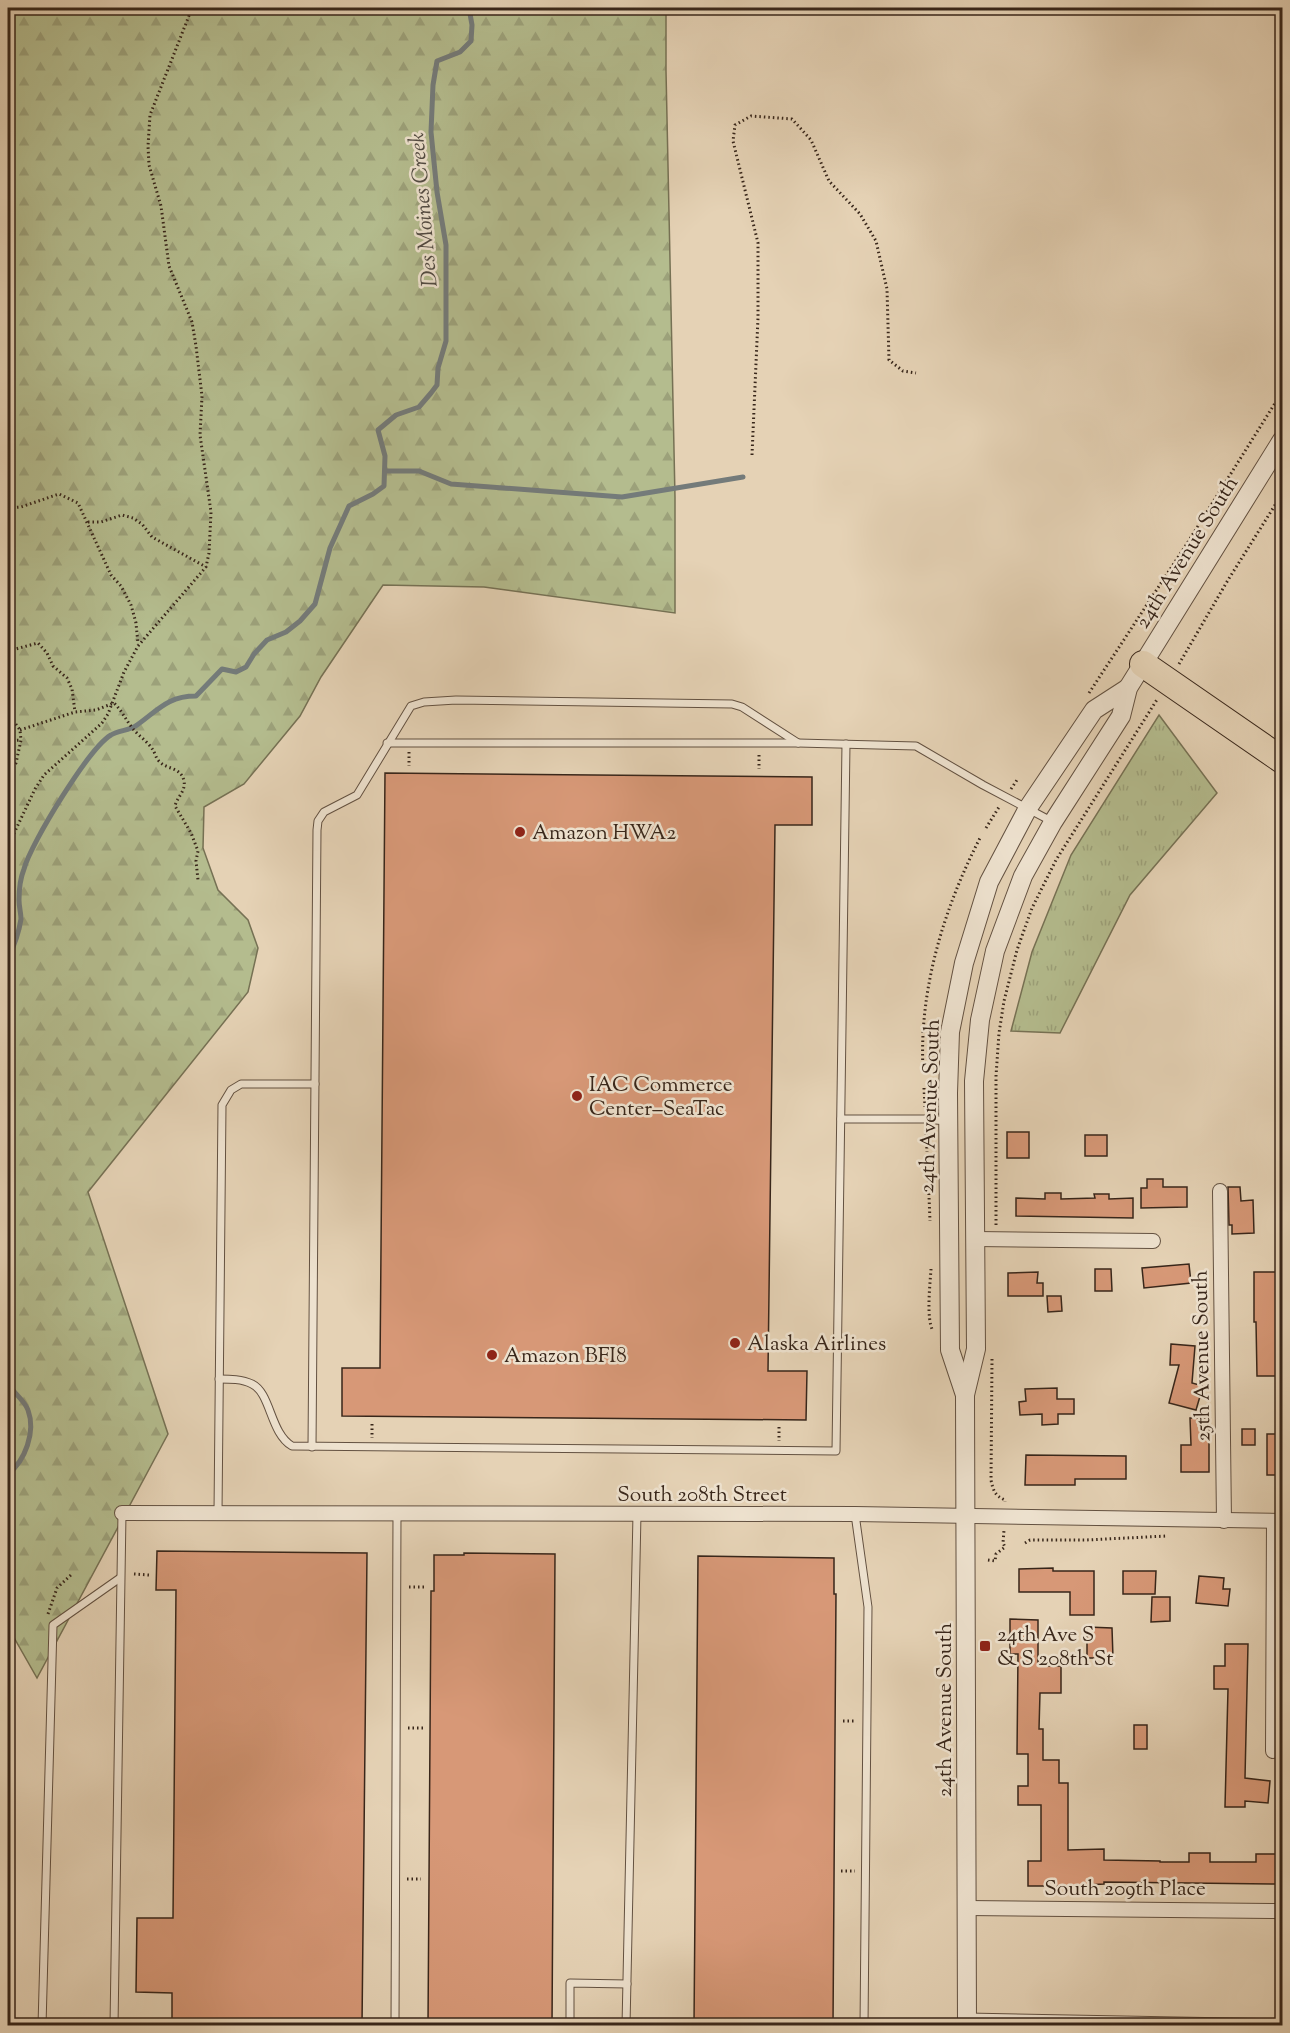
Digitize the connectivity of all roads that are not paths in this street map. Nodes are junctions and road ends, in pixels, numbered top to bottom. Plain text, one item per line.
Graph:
1 (772, 8) edge
2 (844, 8) edge
3 (1282, 440) edge
4 (1143, 664) junction
5 (1128, 688) junction
6 (387, 743) junction
7 (798, 743) junction
8 (846, 744) junction
9 (1282, 760) edge
10 (1028, 808) junction
11 (1053, 822) junction
12 (315, 1084) junction
13 (841, 1119) junction
14 (949, 1121) junction
15 (1220, 1191) dead end
16 (976, 1239) junction
17 (1154, 1241) dead end
18 (219, 1378) junction
19 (964, 1395) junction
20 (312, 1447) junction
21 (122, 1514) joint
22 (218, 1514) junction
23 (638, 1514) junction
24 (855, 1514) junction
25 (397, 1515) junction
26 (965, 1516) junction
27 (1224, 1521) junction
28 (1278, 1521) edge
29 (120, 1578) junction
30 (1273, 1751) dead end
31 (967, 1908) junction
32 (1282, 1911) edge
33 (627, 1984) junction
34 (967, 2021) edge
35 (1282, 2023) edge
36 (42, 2025) edge
37 (114, 2025) edge
38 (395, 2025) edge
39 (570, 2025) edge
40 (626, 2025) edge
41 (864, 2025) edge

1 - 2 lane
3 - 4 street, 24th Avenue South
4 - 5 street, 24th Avenue South
4 - 9 highway
5 - 10 street, 24th Avenue South
5 - 11 street, 24th Avenue South
6 - 7 lane
6 - 7 lane
6 - 12 lane
7 - 8 lane
8 - 10 lane
8 - 13 lane
10 - 11 lane
10 - 14 street, 24th Avenue South
11 - 16 street, 24th Avenue South
12 - 18 lane
12 - 20 lane
13 - 14 lane
13 - 20 lane
14 - 19 street, 24th Avenue South
15 - 27 street, 25th Avenue South
16 - 17 street
16 - 19 street, 24th Avenue South
18 - 20 lane
18 - 22 lane
19 - 26 street, 24th Avenue South
21 - 22 street, South 208th Street
21 - 29 lane
22 - 25 street, South 208th Street
23 - 24 street, South 208th Street
23 - 25 street, South 208th Street
23 - 33 lane
24 - 26 street, South 208th Street
24 - 41 lane
25 - 38 lane
26 - 27 street, South 208th Street
26 - 31 street, 24th Avenue South
27 - 28 street, South 208th Street
28 - 30 street
29 - 36 lane
29 - 37 lane
31 - 32 street, South 209th Place
31 - 34 street, 24th Avenue South
33 - 39 lane
33 - 40 lane
34 - 35 lane

